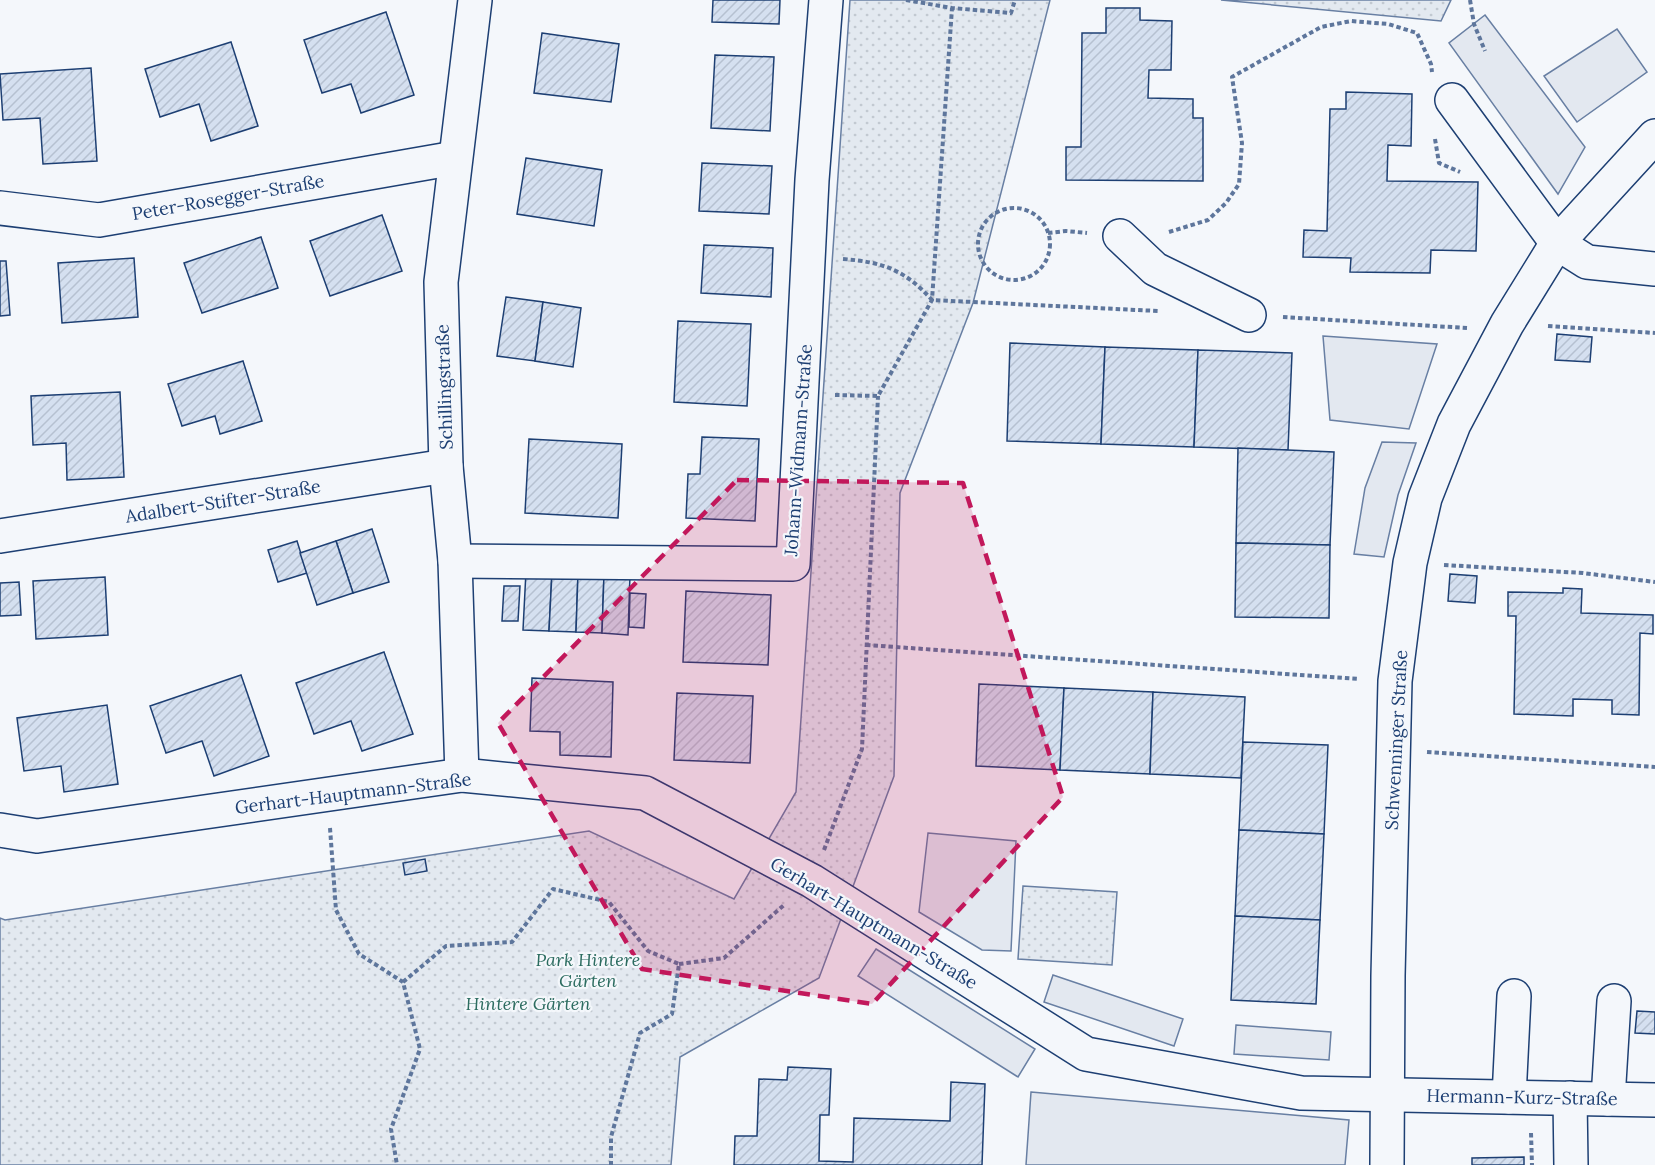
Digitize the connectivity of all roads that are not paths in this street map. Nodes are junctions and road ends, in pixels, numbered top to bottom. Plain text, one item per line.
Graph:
1 (474, 0) edge
2 (826, 0) edge
3 (1442, 88) road end
4 (1655, 136) edge
5 (455, 158) junction
6 (0, 208) edge
7 (1120, 236) road end
8 (1557, 243) junction
9 (1655, 269) edge
10 (1249, 315) dead end
11 (446, 466) junction
12 (0, 536) edge
13 (455, 561) junction
14 (462, 775) junction
15 (0, 830) edge
16 (1514, 996) dead end
17 (1614, 1001) dead end
18 (1388, 1094) junction
19 (1509, 1097) junction
20 (1570, 1098) junction
21 (1608, 1099) junction
22 (1655, 1100) edge
23 (1387, 1165) edge
24 (1571, 1165) edge

1 - 5 street, Schillingstraße
2 - 13 street, Johann-Widmann-Straße
3 - 8 street
4 - 8 street, Schwenninger Straße
5 - 6 street, Peter-Rosegger-Straße
5 - 11 street, Schillingstraße
7 - 10 street
8 - 9 street
8 - 18 street, Schwenninger Straße
11 - 12 street, Adalbert-Stifter-Straße
11 - 13 street, Schillingstraße
13 - 14 street, Schillingstraße
14 - 15 street, Gerhart-Hauptmann-Straße
14 - 18 street, Gerhart-Hauptmann-Straße
16 - 19 street
17 - 21 street
18 - 19 street, Hermann-Kurz-Straße
18 - 23 street, Schwenninger Straße
19 - 20 street, Hermann-Kurz-Straße
20 - 21 street, Hermann-Kurz-Straße
20 - 24 street
21 - 22 street, Hermann-Kurz-Straße

